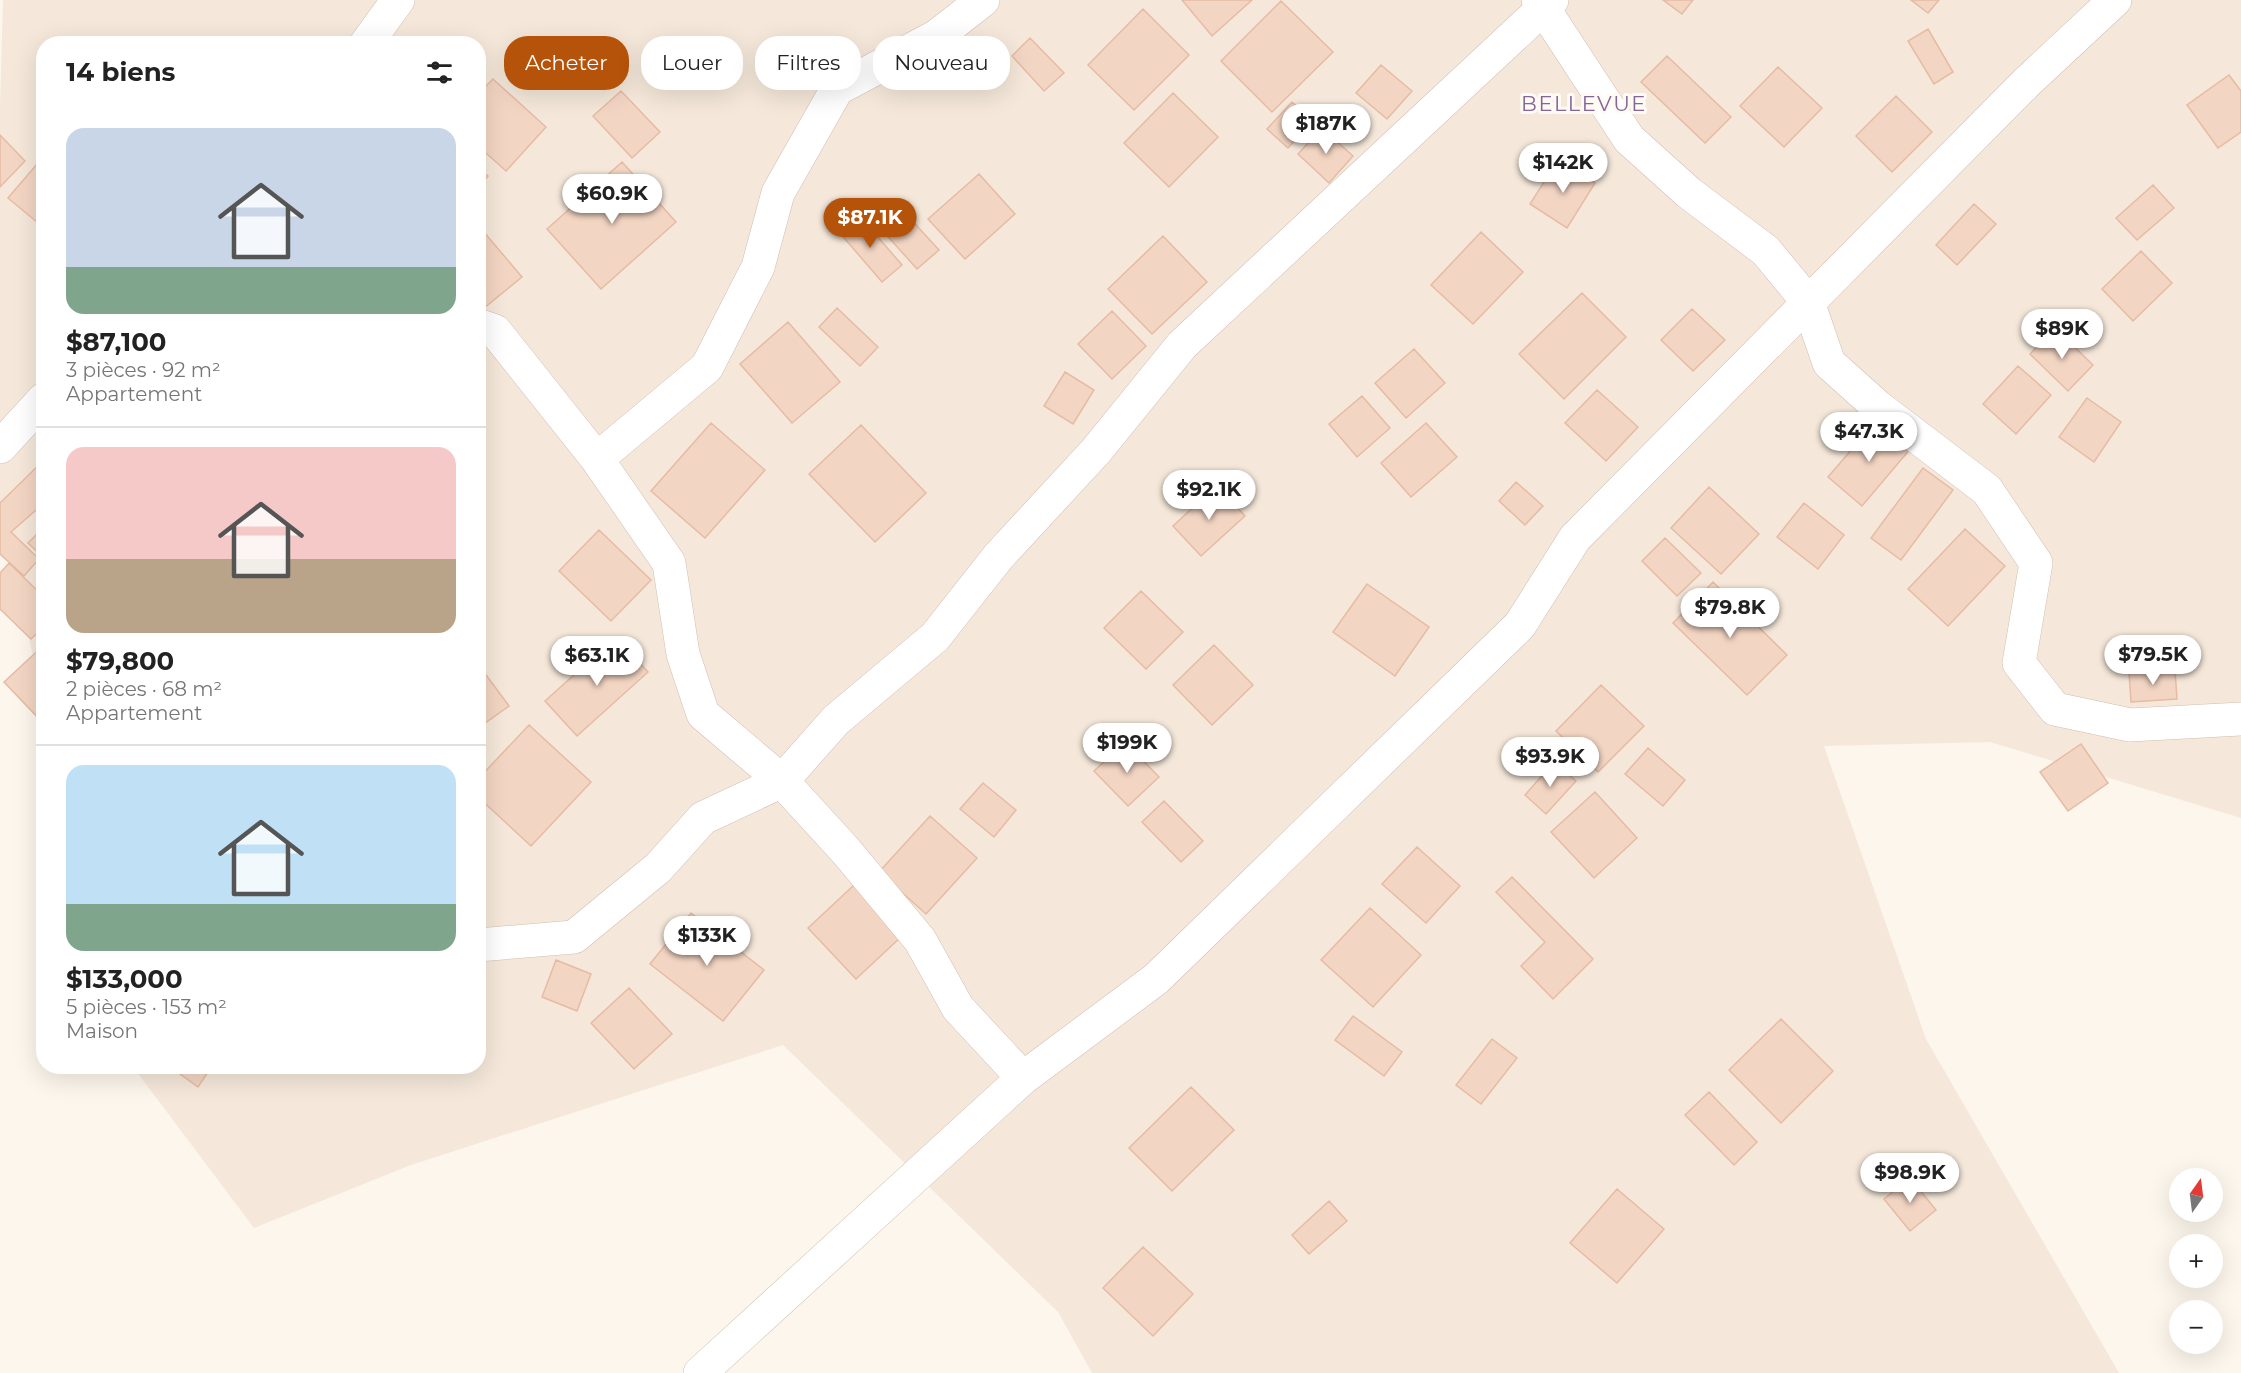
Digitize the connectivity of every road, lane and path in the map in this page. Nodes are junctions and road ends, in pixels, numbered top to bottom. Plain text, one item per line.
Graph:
1 (398, 0) edge
2 (983, 0) edge
3 (2115, 0) edge
4 (1544, 2) edge
5 (372, 36) edge
6 (1808, 302) junction
7 (486, 328) edge
8 (36, 408) edge
9 (0, 447) edge
10 (597, 459) junction
11 (2241, 719) edge
12 (782, 781) junction
13 (486, 944) edge
14 (1023, 1078) junction
15 (700, 1373) edge

1 - 5 street
2 - 10 street
3 - 6 street
4 - 6 street
4 - 12 street
6 - 11 street
6 - 14 street
7 - 10 street
8 - 9 street
10 - 12 street
12 - 13 street
12 - 14 street
14 - 15 street

